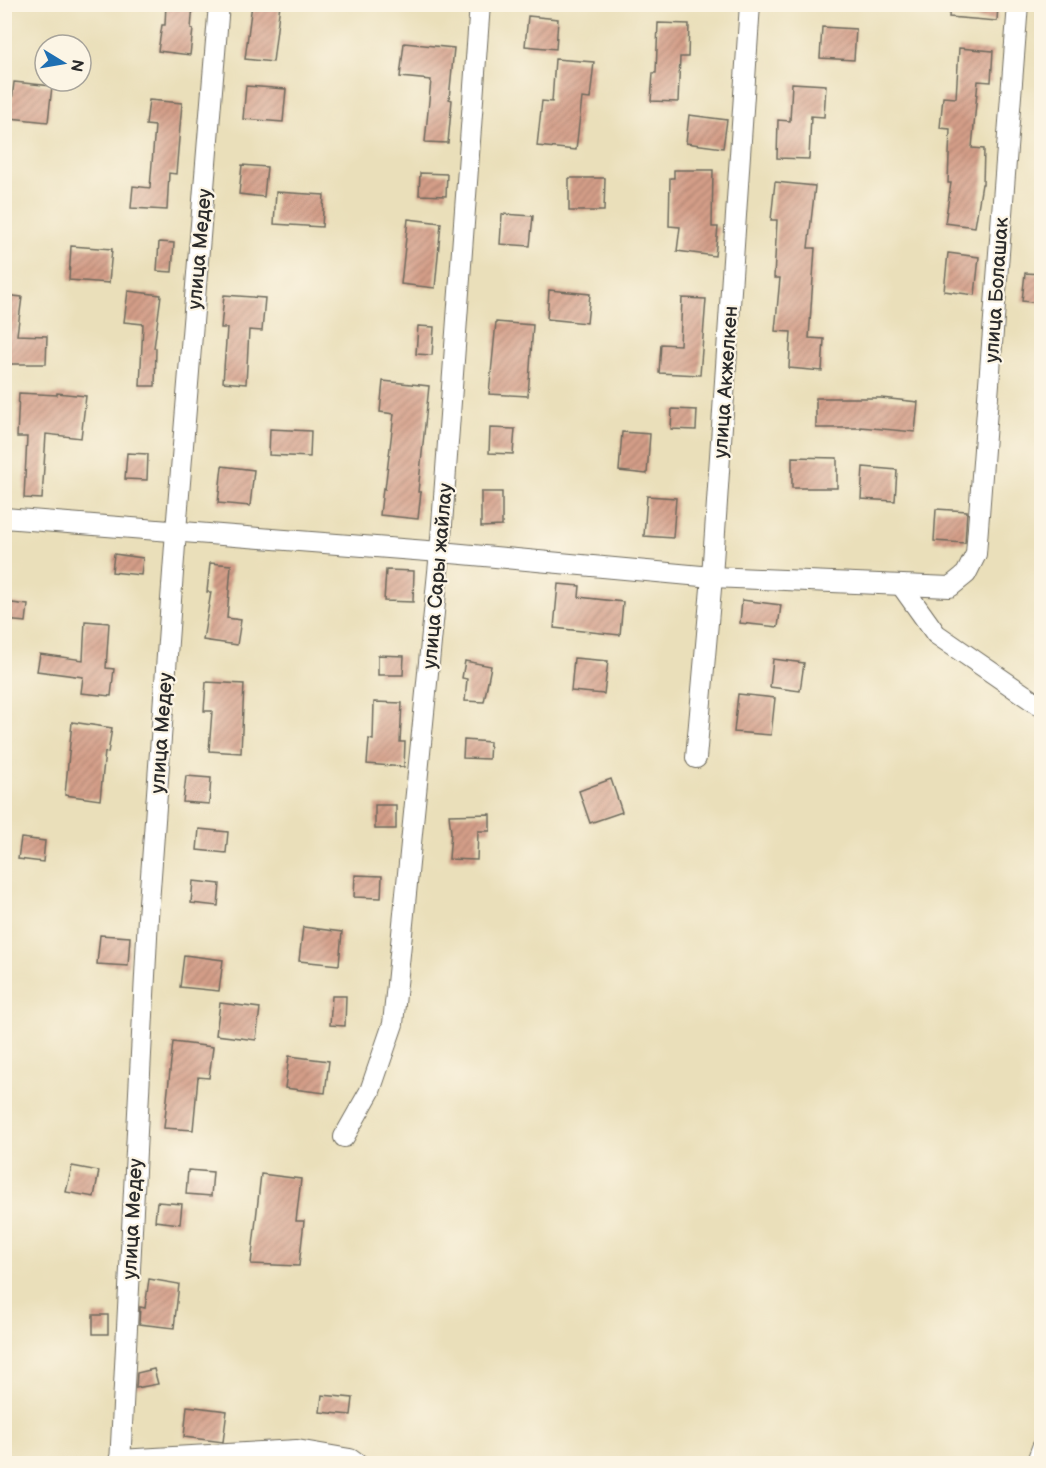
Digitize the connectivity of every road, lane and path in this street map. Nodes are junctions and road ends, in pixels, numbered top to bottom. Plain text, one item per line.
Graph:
1 (219, 4) edge
2 (480, 4) edge
3 (750, 4) edge
4 (1018, 4) edge
5 (4, 518) edge
6 (176, 531) junction
7 (440, 552) junction
8 (712, 576) junction
9 (901, 585) junction
10 (1041, 706) edge
11 (696, 758) dead end
12 (344, 1137) dead end
13 (1041, 1448) edge
14 (120, 1462) edge
15 (357, 1464) edge
16 (1036, 1464) edge

1 - 6 street, улица Медеу
2 - 7 street, улица Сары жайлау
3 - 8 street, улица Акжелкен
4 - 9 street, улица Болашак
5 - 6 street
6 - 7 street
6 - 14 street, улица Медеу
7 - 8 street
7 - 12 street, улица Сары жайлау
8 - 9 street
8 - 11 street, улица Акжелкен
9 - 10 street
13 - 16 street
14 - 15 street

